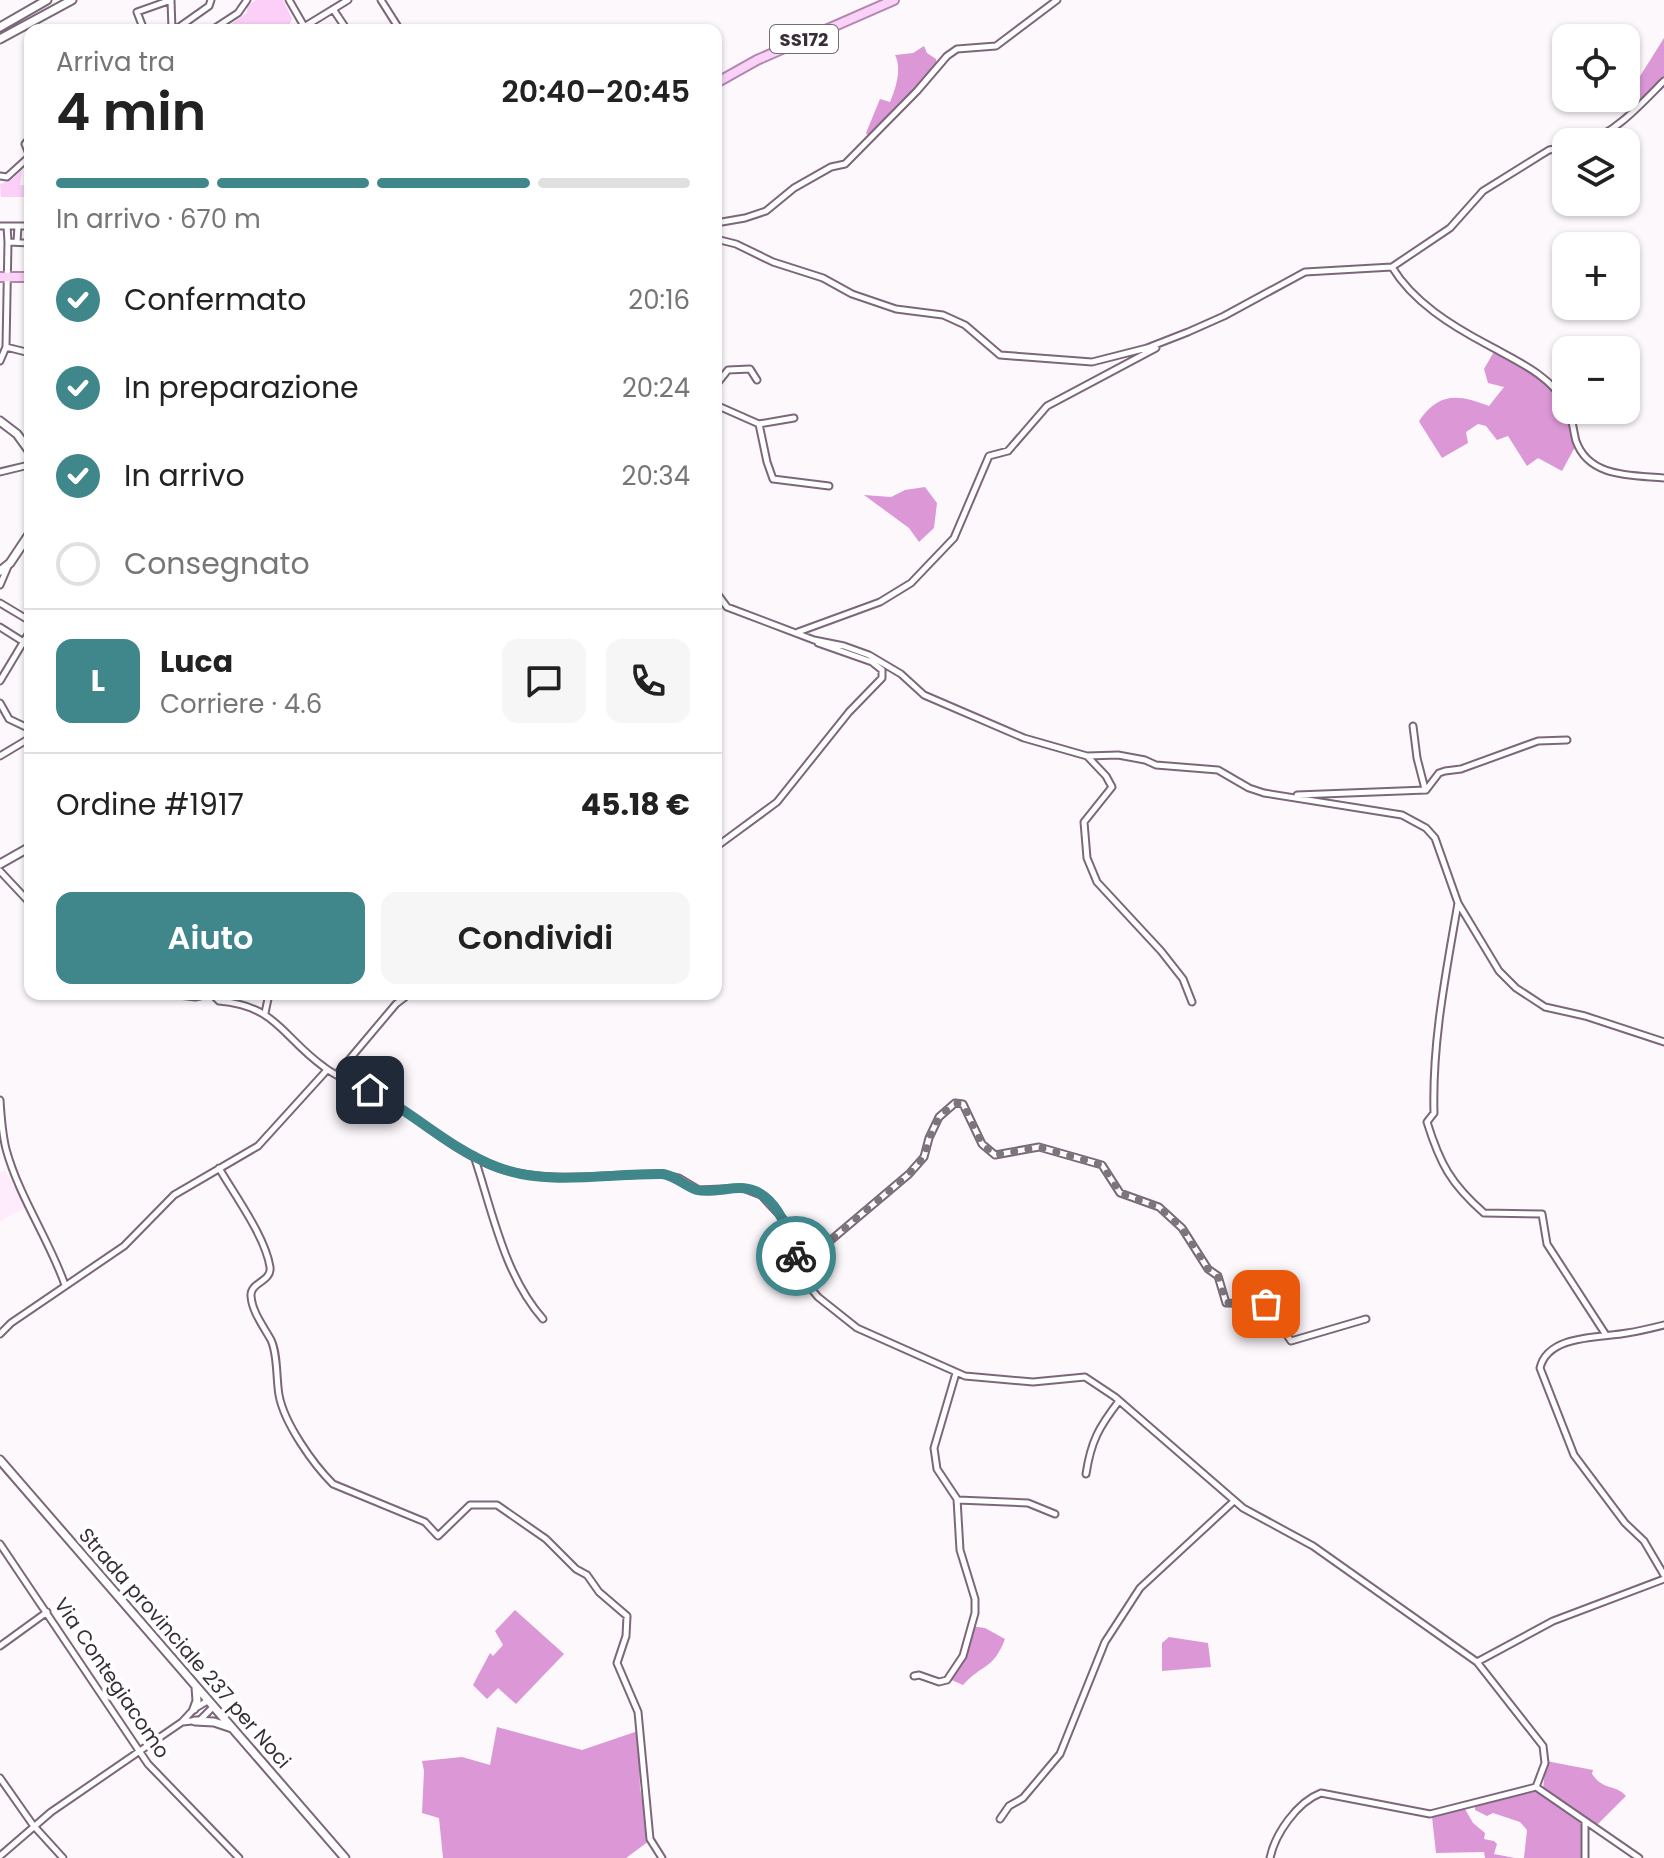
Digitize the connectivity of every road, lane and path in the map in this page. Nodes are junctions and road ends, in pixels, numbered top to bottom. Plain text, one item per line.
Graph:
1 (47, 0) edge
2 (72, 0) edge
3 (171, 0) edge
4 (211, 0) edge
5 (247, 0) edge
6 (289, 0) edge
7 (348, 0) edge
8 (381, 0) edge
9 (894, 0) edge
10 (1057, 0) edge
11 (340, 2) edge
12 (333, 9) junction
13 (34, 24) edge
14 (142, 24) edge
15 (173, 24) edge
16 (182, 24) edge
17 (221, 24) edge
18 (299, 24) edge
19 (308, 24) edge
20 (343, 24) edge
21 (396, 24) edge
22 (0, 27) edge
23 (24, 29) edge
24 (0, 39) edge
25 (722, 80) edge
26 (1664, 81) edge
27 (1612, 128) edge
28 (1552, 149) edge
29 (24, 161) edge
30 (0, 176) edge
31 (722, 222) edge
32 (3, 226) edge
33 (18, 226) junction
34 (24, 226) edge
35 (722, 240) edge
36 (8, 242) junction
37 (17, 242) junction
38 (24, 243) edge
39 (0, 252) edge
40 (8, 252) junction
41 (1392, 267) junction
42 (4, 277) edge
43 (4, 329) edge
44 (1178, 336) junction
45 (6, 347) junction
46 (24, 352) edge
47 (1, 358) edge
48 (722, 378) edge
49 (757, 380) dead end
50 (1552, 387) edge
51 (722, 408) edge
52 (794, 418) dead end
53 (0, 421) edge
54 (759, 424) junction
55 (1571, 424) edge
56 (24, 442) edge
57 (24, 465) edge
58 (0, 472) edge
59 (1664, 478) edge
60 (829, 486) dead end
61 (24, 542) edge
62 (10, 563) junction
63 (0, 571) edge
64 (0, 585) edge
65 (722, 600) edge
66 (0, 603) edge
67 (24, 617) edge
68 (0, 627) edge
69 (798, 632) junction
70 (814, 640) junction
71 (24, 642) joint
72 (0, 681) edge
73 (0, 703) edge
74 (9, 719) junction
75 (0, 722) edge
76 (24, 726) edge
77 (1413, 726) dead end
78 (1567, 740) dead end
79 (24, 742) edge
80 (0, 756) edge
81 (1087, 756) junction
82 (1426, 790) junction
83 (1280, 795) junction
84 (722, 843) edge
85 (24, 850) edge
86 (0, 864) edge
87 (0, 871) edge
88 (24, 897) edge
89 (1458, 903) junction
90 (218, 1000) edge
91 (268, 1000) edge
92 (401, 1000) edge
93 (1192, 1002) dead end
94 (265, 1013) junction
95 (1664, 1042) edge
96 (327, 1070) junction
97 (337, 1074) junction
98 (0, 1100) edge
99 (473, 1155) junction
100 (219, 1168) junction
101 (799, 1267) junction
102 (65, 1285) junction
103 (543, 1319) dead end
104 (1366, 1319) dead end
105 (1664, 1325) edge
106 (0, 1334) edge
107 (1606, 1335) junction
108 (956, 1373) junction
109 (1119, 1401) junction
110 (0, 1460) edge
111 (1086, 1474) dead end
112 (957, 1499) junction
113 (1234, 1501) junction
114 (1055, 1514) dead end
115 (0, 1544) edge
116 (1664, 1577) edge
117 (47, 1612) junction
118 (0, 1646) edge
119 (1477, 1662) junction
120 (914, 1676) dead end
121 (195, 1685) junction
122 (211, 1703) junction
123 (194, 1709) junction
124 (195, 1721) junction
125 (182, 1722) junction
126 (232, 1728) junction
127 (140, 1750) junction
128 (0, 1778) edge
129 (1536, 1787) junction
130 (1000, 1819) dead end
131 (1585, 1821) junction
132 (33, 1825) junction
133 (0, 1856) edge
134 (63, 1858) edge
135 (239, 1858) edge
136 (345, 1858) edge
137 (662, 1858) edge
138 (1270, 1858) edge
139 (1585, 1858) edge
140 (1639, 1858) edge

1 - 22 main road
2 - 13 main road
3 - 14 street
3 - 15 street
4 - 16 street
5 - 17 street
6 - 18 street
7 - 11 street
8 - 21 street
9 - 25 main road, SS172
10 - 31 street
11 - 12 street
12 - 19 street
12 - 20 street
23 - 24 main road
26 - 27 street
28 - 41 street
29 - 30 street
32 - 33 street
32 - 36 street
33 - 34 street
33 - 37 street
35 - 44 street
36 - 37 street
36 - 40 street
37 - 38 street
39 - 40 street
40 - 42 street
41 - 44 street
41 - 50 street
42 - 43 street
43 - 45 street
44 - 69 street
45 - 46 street
45 - 47 street
48 - 49 street
51 - 54 street
52 - 54 street
53 - 56 main road
54 - 60 street
55 - 59 street
57 - 58 street
61 - 62 main road
62 - 63 main road
62 - 64 street
65 - 69 street
66 - 67 street
68 - 71 street
69 - 70 street
70 - 81 street
70 - 84 street
71 - 72 street
73 - 74 street
74 - 75 street
74 - 76 street
77 - 82 street
78 - 82 street
79 - 80 street
81 - 83 street
81 - 93 street
82 - 83 street
83 - 89 street
85 - 86 main road
87 - 88 street
89 - 95 street
89 - 107 street
90 - 94 street
91 - 94 street
92 - 97 street
94 - 96 street
96 - 97 street
96 - 100 street
97 - 99 street
98 - 102 street
99 - 101 street
99 - 103 street
100 - 102 street
100 - 137 street
101 - 104 street
101 - 108 street
102 - 106 street
105 - 107 street
107 - 116 street
108 - 109 street
108 - 112 street
109 - 111 street
109 - 113 street
110 - 121 main road, Strada provinciale 237 per Noci
112 - 114 street
112 - 120 street
113 - 119 street
113 - 130 street
115 - 117 street, Via Contegiacomo
116 - 119 street
117 - 118 street
117 - 127 street, Via Contegiacomo
119 - 129 street
121 - 122 main road, Strada provinciale 237 per Noci
121 - 123 main road
122 - 123 street
122 - 124 street
122 - 126 main road, Strada provinciale 237 per Noci
123 - 125 street
124 - 125 street
124 - 126 main road
125 - 127 street
126 - 136 main road, Strada provinciale 237 per Noci
127 - 132 street
127 - 135 street, Via Contegiacomo
128 - 132 street
129 - 131 street
129 - 138 street
131 - 139 street
131 - 140 street
132 - 133 street
132 - 134 street

